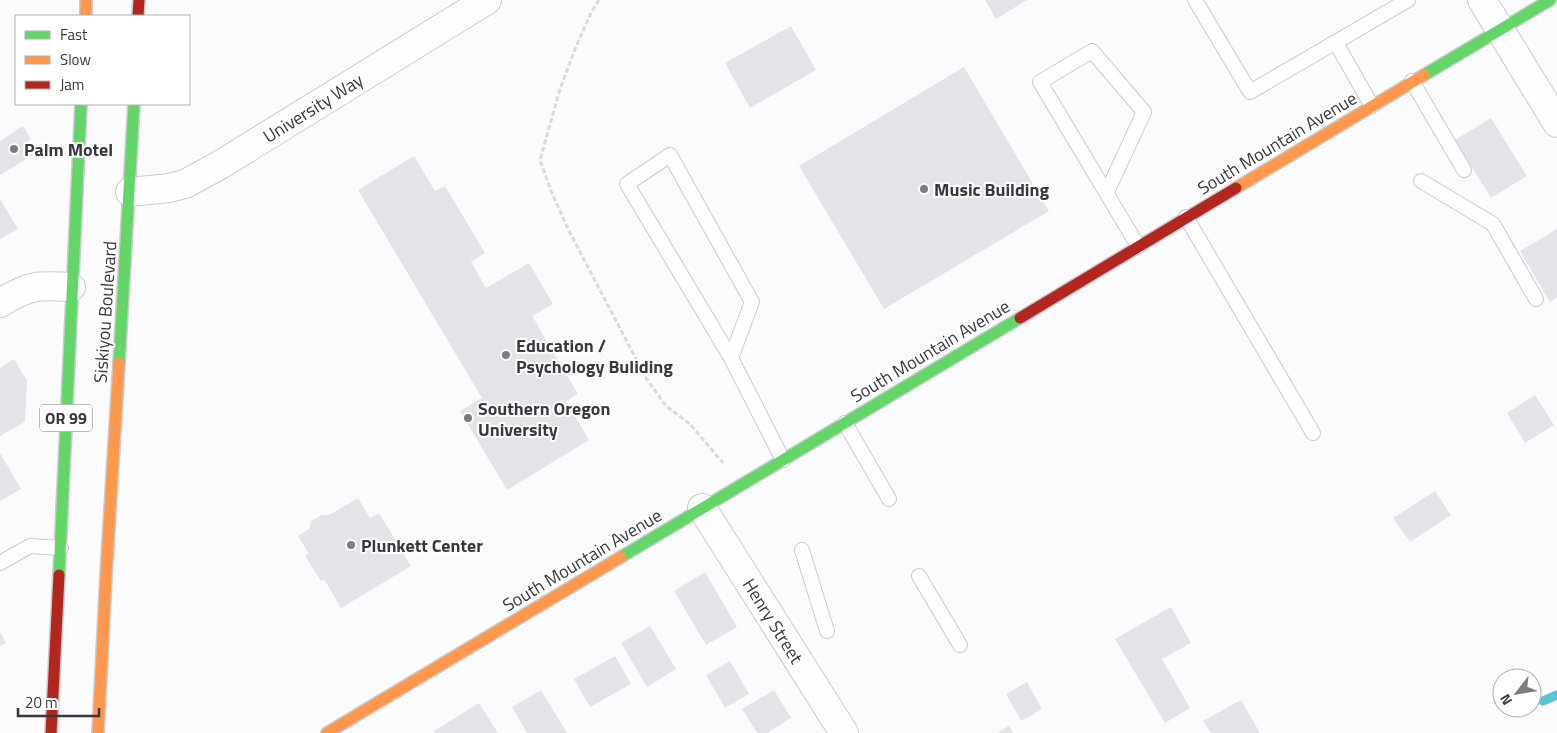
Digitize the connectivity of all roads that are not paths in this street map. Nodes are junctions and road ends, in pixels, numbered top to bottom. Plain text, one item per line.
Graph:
1 (86, 0) edge
2 (139, 0) edge
3 (486, 0) edge
4 (1195, 0) edge
5 (1408, 0) edge
6 (1482, 0) edge
7 (1550, 0) edge
8 (86, 15) edge
9 (138, 15) edge
10 (1500, 29) junction
11 (1336, 42) junction
12 (1412, 82) junction
13 (81, 105) edge
14 (134, 105) edge
15 (1372, 106) junction
16 (1557, 123) edge
17 (1464, 170) dead end
18 (1421, 181) dead end
19 (130, 192) junction
20 (1107, 192) junction
21 (1186, 217) junction
22 (1138, 246) junction
23 (71, 287) junction
24 (1536, 299) dead end
25 (0, 303) edge
26 (730, 358) junction
27 (845, 423) junction
28 (1313, 433) dead end
29 (783, 460) junction
30 (889, 499) dead end
31 (702, 508) junction
32 (62, 548) junction
33 (802, 550) dead end
34 (0, 564) edge
35 (919, 576) dead end
36 (827, 631) dead end
37 (960, 645) dead end
38 (51, 733) edge
39 (98, 733) edge
40 (327, 733) edge
41 (844, 733) edge

1 - 8 street
2 - 9 street
3 - 19 street, University Way
4 - 11 lane
5 - 11 lane
6 - 10 street
7 - 10 street, South Mountain Avenue
10 - 12 street, South Mountain Avenue
10 - 16 street
11 - 15 lane
12 - 15 street, South Mountain Avenue
12 - 17 lane
13 - 23 street, Siskiyou Boulevard / OR 99
14 - 19 street, Siskiyou Boulevard / OR 99
15 - 21 street, South Mountain Avenue
18 - 24 lane
19 - 39 street, Siskiyou Boulevard / OR 99
20 - 20 lane
20 - 22 lane
21 - 22 street, South Mountain Avenue
21 - 28 lane
22 - 27 street, South Mountain Avenue
23 - 25 street
23 - 32 street, Siskiyou Boulevard / OR 99
26 - 26 lane
26 - 29 lane
27 - 29 street, South Mountain Avenue
27 - 30 lane
29 - 31 street, South Mountain Avenue
31 - 40 street, South Mountain Avenue
31 - 41 street, Henry Street
32 - 34 lane
32 - 38 street, Siskiyou Boulevard / OR 99
33 - 36 lane
35 - 37 lane

